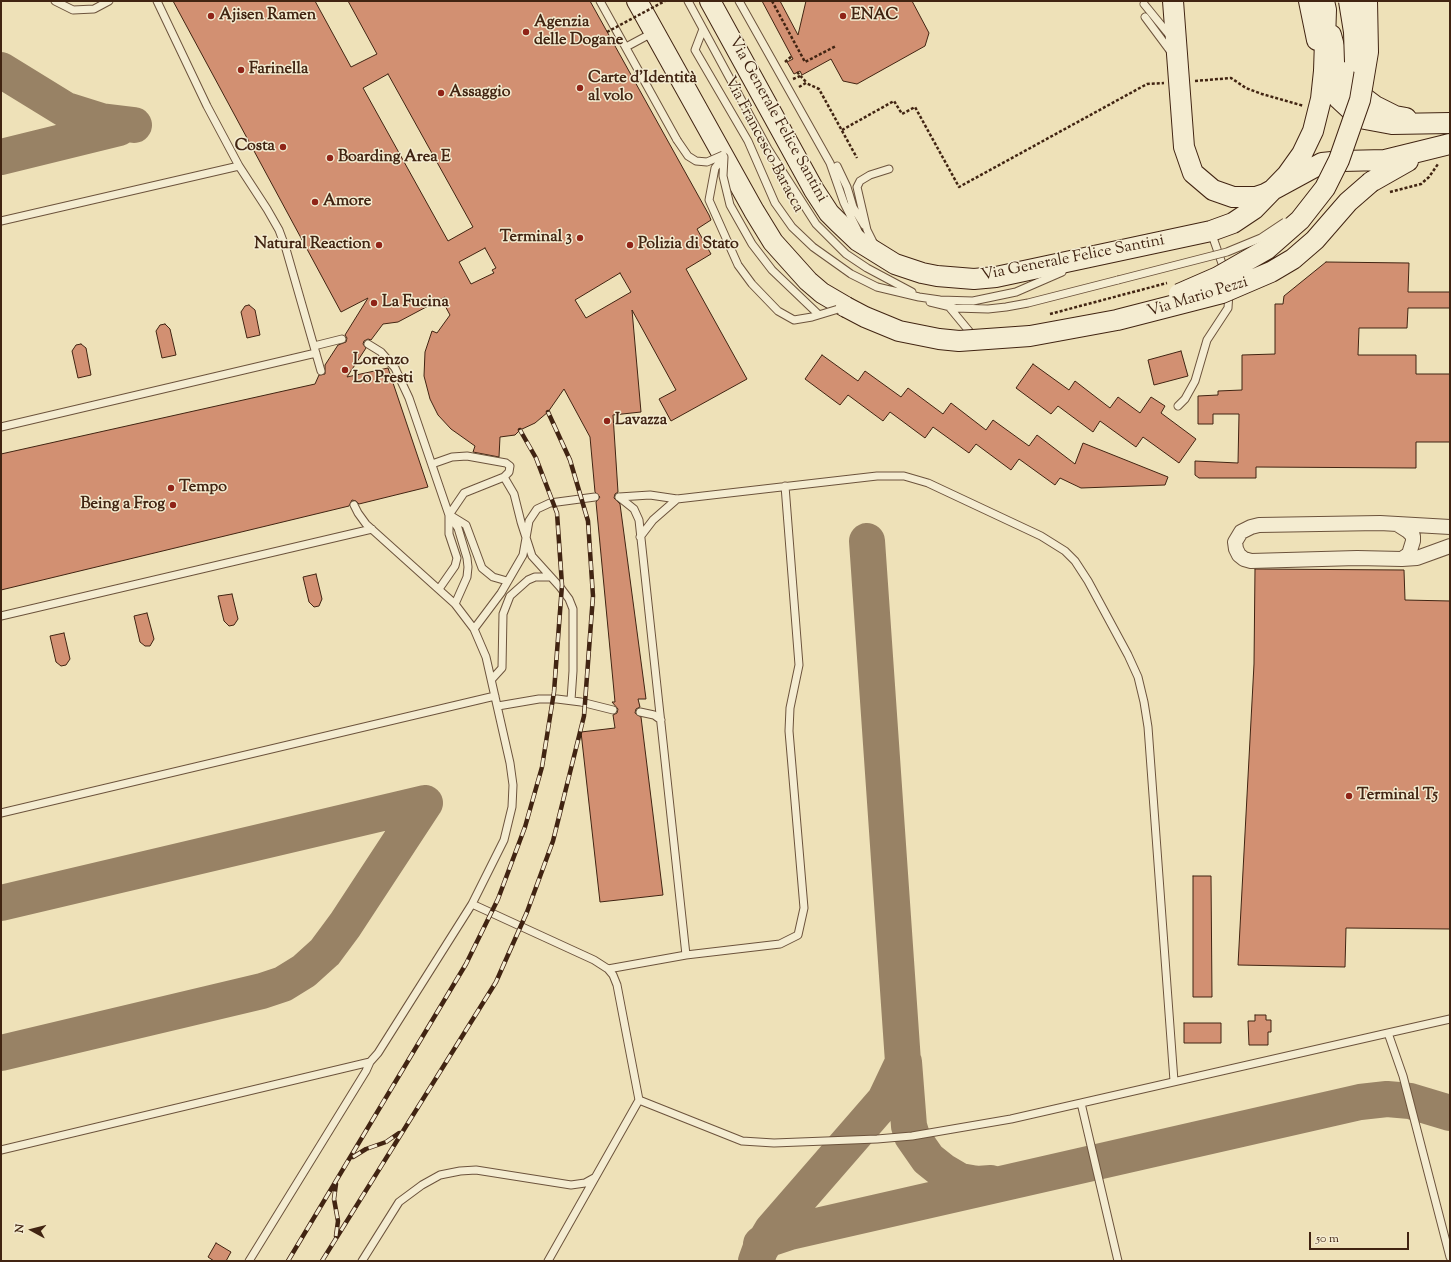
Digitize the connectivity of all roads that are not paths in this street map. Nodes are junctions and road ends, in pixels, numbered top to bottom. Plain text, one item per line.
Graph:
1 (55, 1) edge
2 (109, 1) edge
3 (157, 1) edge
4 (600, 1) edge
5 (637, 1) edge
6 (688, 1) edge
7 (710, 1) edge
8 (739, 1) edge
9 (1173, 1) edge
10 (1349, 1) edge
11 (1367, 1) edge
12 (1144, 4) dead end
13 (1320, 4) edge
14 (1145, 17) dead end
15 (703, 29) junction
16 (654, 31) junction
17 (626, 48) junction
18 (1176, 51) junction
19 (1324, 72) junction
20 (1442, 123) edge
21 (1450, 144) edge
22 (723, 156) junction
23 (1339, 160) junction
24 (239, 166) junction
25 (837, 166) dead end
26 (889, 169) dead end
27 (1276, 188) junction
28 (1, 221) edge
29 (867, 230) junction
30 (1211, 231) junction
31 (1134, 249) junction
32 (875, 252) junction
33 (1221, 284) dead end
34 (919, 297) junction
35 (846, 307) junction
36 (950, 308) junction
37 (818, 314) junction
38 (1045, 334) junction
39 (342, 339) dead end
40 (368, 344) dead end
41 (315, 350) junction
42 (321, 371) dead end
43 (1178, 406) dead end
44 (1, 427) edge
45 (432, 464) junction
46 (504, 478) junction
47 (785, 486) junction
48 (595, 497) dead end
49 (677, 499) junction
50 (354, 505) dead end
51 (449, 515) junction
52 (1395, 523) junction
53 (1444, 527) edge
54 (372, 529) junction
55 (640, 538) junction
56 (526, 541) junction
57 (1450, 546) edge
58 (1402, 559) junction
59 (550, 577) junction
60 (507, 581) junction
61 (439, 589) junction
62 (455, 604) junction
63 (1, 616) edge
64 (474, 629) junction
65 (492, 679) junction
66 (495, 696) junction
67 (570, 700) junction
68 (498, 706) junction
69 (613, 710) dead end
70 (640, 712) dead end
71 (661, 720) junction
72 (1, 813) edge
73 (472, 904) junction
74 (686, 955) junction
75 (608, 969) junction
76 (1450, 1018) edge
77 (1388, 1033) junction
78 (370, 1062) junction
79 (1174, 1081) junction
80 (639, 1100) junction
81 (1081, 1103) junction
82 (1, 1150) edge
83 (599, 1172) junction
84 (1450, 1258) edge
85 (249, 1261) edge
86 (362, 1261) edge
87 (548, 1261) edge
88 (1118, 1261) edge

1 - 2 lane
3 - 24 lane
4 - 17 lane
5 - 16 main road
6 - 15 lane, Via Francesco Baracca
7 - 32 main road, Via Generale Felice Santini
8 - 32 lane
9 - 18 main road
10 - 23 main road, bridge
11 - 23 main road, bridge
12 - 18 lane
13 - 19 main road
13 - 20 main road
14 - 18 lane
15 - 34 lane, Via Francesco Baracca
15 - 34 lane, Via Francesco Baracca
16 - 17 lane
16 - 22 main road
17 - 22 lane, bridge
18 - 27 main road
19 - 20 main road
19 - 27 main road
21 - 27 main road
21 - 38 main road, Via Mario Pezzi, bridge
22 - 35 main road, bridge
22 - 37 lane, bridge
22 - 37 lane, bridge
23 - 36 lane, Via Francesco Baracca, bridge
23 - 38 main road, bridge
24 - 28 lane
24 - 41 lane
25 - 29 lane
26 - 29 lane
27 - 30 main road, Via Generale Felice Santini
29 - 32 lane
30 - 31 main road, Via Generale Felice Santini
30 - 43 lane
31 - 32 main road, Via Generale Felice Santini
31 - 34 lane
33 - 36 lane
34 - 36 lane, Via Francesco Baracca
35 - 37 lane, bridge
35 - 38 main road, bridge
39 - 41 lane
40 - 45 lane
41 - 42 lane
41 - 44 lane
45 - 46 lane
45 - 51 lane
46 - 51 lane
46 - 56 lane
47 - 49 lane
47 - 74 lane
47 - 79 lane
48 - 56 lane
49 - 55 lane
49 - 55 lane
50 - 54 lane
51 - 60 lane
51 - 61 lane
51 - 62 lane
52 - 53 street
52 - 58 street
52 - 58 street
54 - 61 lane
54 - 63 lane
55 - 71 lane
56 - 59 lane
56 - 60 lane
57 - 58 street
59 - 65 lane
59 - 67 lane
60 - 64 lane
61 - 62 lane
62 - 64 lane
64 - 65 lane
65 - 66 lane
66 - 68 lane
66 - 72 lane
67 - 68 lane
67 - 69 lane
68 - 73 lane
70 - 71 lane
71 - 74 lane
73 - 75 lane
73 - 78 lane
74 - 75 lane
75 - 80 lane
76 - 77 lane
77 - 79 lane
77 - 84 lane
78 - 82 lane
78 - 85 lane
79 - 81 lane
80 - 81 lane
80 - 83 lane
81 - 88 lane
83 - 86 lane
83 - 87 lane

